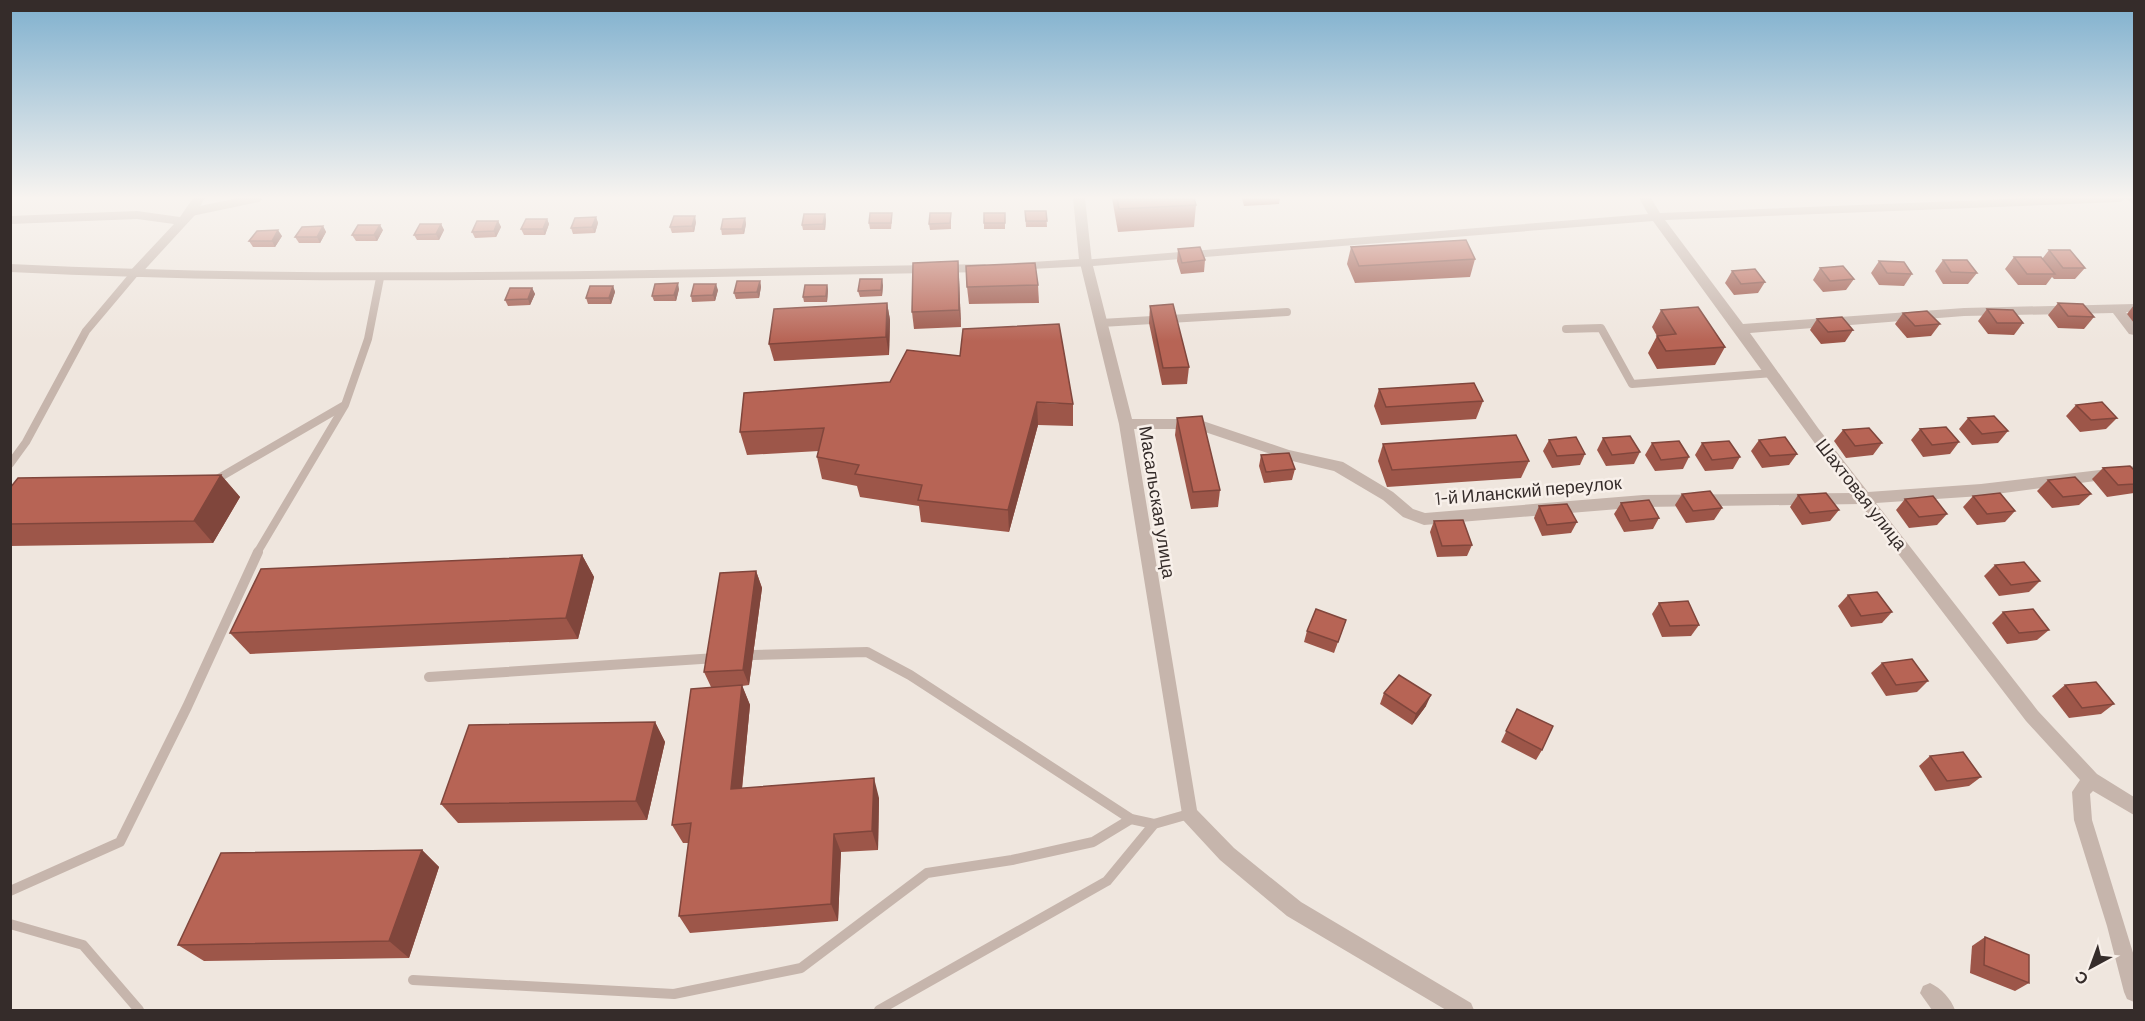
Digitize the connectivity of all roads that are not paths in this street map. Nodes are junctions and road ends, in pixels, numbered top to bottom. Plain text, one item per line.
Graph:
1 (160, 246) edge
2 (1084, 246) edge
3 (1301, 246) edge
4 (1677, 246) edge
5 (1086, 263) junction
6 (10, 268) edge
7 (134, 274) junction
8 (380, 278) junction
9 (2116, 308) junction
10 (2134, 308) edge
11 (1287, 312) dead end
12 (1101, 323) junction
13 (1566, 329) dead end
14 (1739, 329) junction
15 (2134, 332) edge
16 (1773, 373) junction
17 (345, 405) junction
18 (1126, 424) junction
19 (10, 464) edge
20 (2134, 471) edge
21 (198, 488) edge
22 (1866, 498) junction
23 (753, 655) dead end
24 (716, 658) edge
25 (429, 677) dead end
26 (2091, 780) junction
27 (2130, 801) edge
28 (1189, 814) junction
29 (1131, 819) junction
30 (1154, 824) junction
31 (10, 891) edge
32 (10, 924) edge
33 (413, 980) dead end
34 (2134, 992) edge
35 (1930, 993) dead end
36 (138, 1011) edge
37 (879, 1011) edge
38 (1464, 1011) edge
39 (1945, 1011) edge

1 - 7 street
2 - 5 street, Масальская улица
3 - 5 street
4 - 14 street, Шахтовая улица
5 - 8 street
5 - 12 street, Масальская улица
6 - 7 street
7 - 8 street
7 - 19 lane
8 - 17 lane
9 - 10 street
9 - 14 street
9 - 15 street
11 - 12 lane
12 - 18 street, Масальская улица
13 - 16 lane
14 - 16 street, Шахтовая улица
16 - 22 street, Шахтовая улица
17 - 21 lane
17 - 31 lane
18 - 22 street, 1-й Иланский переулок
18 - 28 street, Масальская улица
20 - 22 street, 1-й Иланский переулок
22 - 26 street, Шахтовая улица
23 - 29 lane
24 - 25 lane
26 - 27 street, Шахтовая улица
26 - 34 street
28 - 30 lane
28 - 38 street
29 - 30 lane
29 - 33 lane
30 - 37 lane
32 - 36 lane
35 - 39 street

